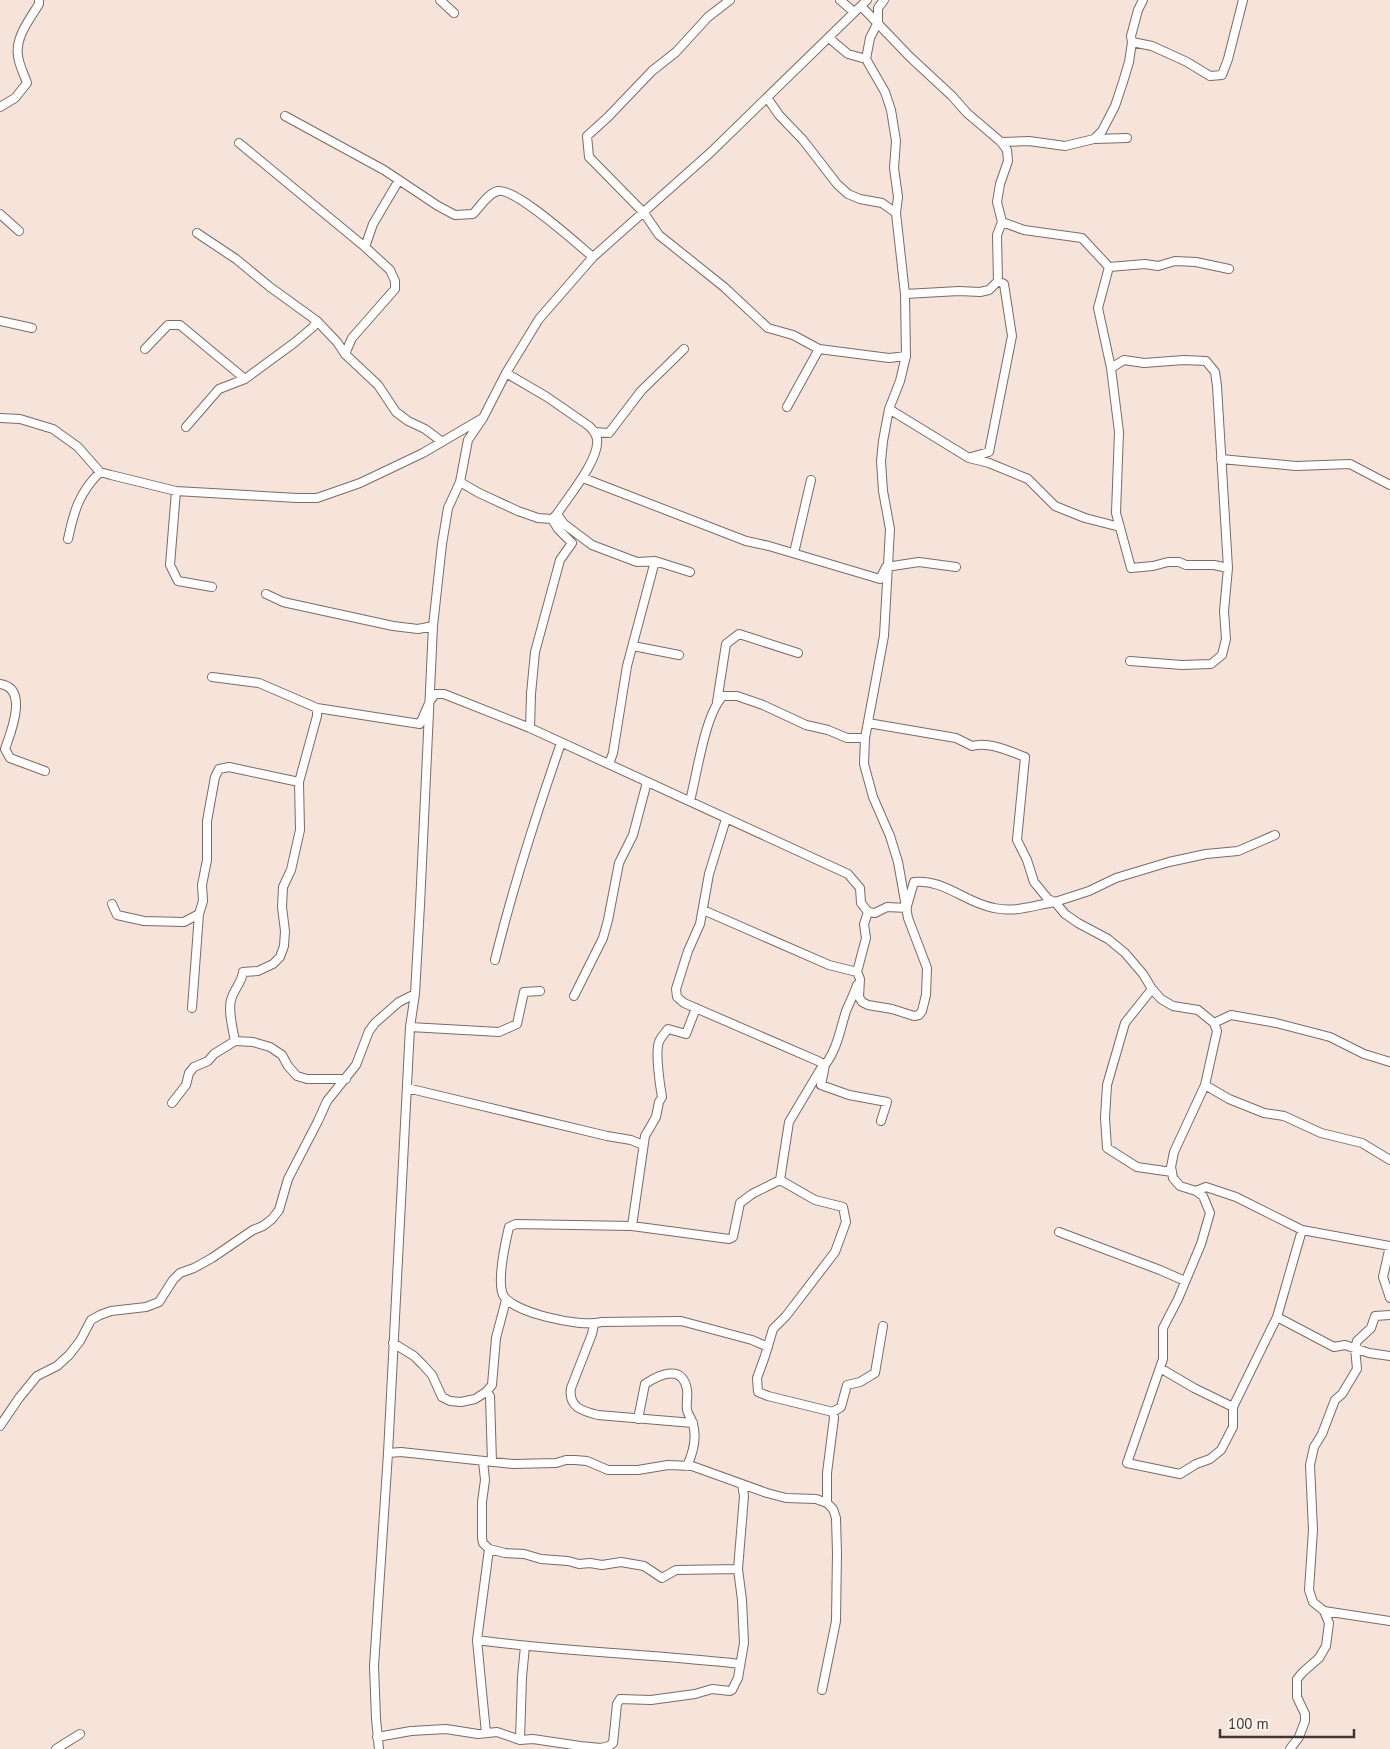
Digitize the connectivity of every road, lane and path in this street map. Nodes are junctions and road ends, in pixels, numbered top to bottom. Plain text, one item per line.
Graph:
1 (39, 0) edge
2 (440, 0) edge
3 (730, 0) edge
4 (840, 0) edge
5 (884, 0) edge
6 (1143, 0) edge
7 (1243, 0) edge
8 (864, 3) edge
9 (854, 12) junction
10 (454, 13) dead end
11 (878, 22) junction
12 (829, 38) junction
13 (1132, 42) junction
14 (866, 59) junction
15 (768, 99) junction
16 (0, 107) edge
17 (285, 116) dead end
18 (1127, 138) dead end
19 (1094, 139) junction
20 (1002, 142) junction
21 (239, 143) dead end
22 (399, 180) junction
23 (644, 213) junction
24 (896, 213) junction
25 (0, 214) edge
26 (1002, 222) junction
27 (19, 230) dead end
28 (197, 233) dead end
29 (366, 247) junction
30 (593, 257) junction
31 (1108, 267) junction
32 (1229, 269) dead end
33 (998, 282) junction
34 (905, 294) junction
35 (0, 321) edge
36 (317, 321) junction
37 (32, 328) dead end
38 (352, 338) junction
39 (337, 342) junction
40 (819, 348) junction
41 (145, 349) dead end
42 (684, 349) dead end
43 (345, 354) junction
44 (906, 356) junction
45 (1111, 368) junction
46 (506, 373) junction
47 (245, 379) junction
48 (787, 407) dead end
49 (890, 409) junction
50 (0, 418) edge
51 (483, 418) junction
52 (186, 427) dead end
53 (594, 432) junction
54 (608, 433) junction
55 (441, 441) junction
56 (597, 446) junction
57 (969, 458) junction
58 (1221, 459) junction
59 (100, 472) junction
60 (583, 478) junction
61 (811, 480) dead end
62 (460, 482) junction
63 (1390, 485) edge
64 (176, 491) junction
65 (555, 517) junction
66 (1120, 527) junction
67 (68, 539) dead end
68 (794, 553) junction
69 (655, 561) junction
70 (886, 567) junction
71 (956, 567) dead end
72 (1228, 568) junction
73 (690, 572) dead end
74 (212, 587) dead end
75 (266, 594) dead end
76 (433, 626) junction
77 (633, 646) junction
78 (798, 653) dead end
79 (680, 655) dead end
80 (1130, 661) dead end
81 (212, 677) dead end
82 (0, 684) edge
83 (430, 701) junction
84 (717, 702) junction
85 (317, 708) junction
86 (868, 723) junction
87 (530, 728) junction
88 (865, 738) junction
89 (561, 743) junction
90 (609, 764) junction
91 (45, 771) dead end
92 (299, 782) junction
93 (647, 782) junction
94 (690, 801) junction
95 (726, 819) junction
96 (1275, 835) dead end
97 (1056, 902) junction
98 (112, 904) dead end
99 (907, 908) junction
100 (703, 910) junction
101 (868, 912) junction
102 (199, 914) junction
103 (495, 960) dead end
104 (858, 975) junction
105 (1152, 990) junction
106 (540, 991) dead end
107 (415, 994) junction
108 (574, 996) dead end
109 (192, 1008) dead end
110 (696, 1008) junction
111 (1214, 1023) junction
112 (410, 1027) junction
113 (235, 1041) junction
114 (1390, 1062) edge
115 (825, 1065) junction
116 (346, 1079) junction
117 (1204, 1085) junction
118 (407, 1088) junction
119 (172, 1103) dead end
120 (881, 1121) dead end
121 (643, 1145) junction
122 (1390, 1160) edge
123 (1172, 1172) junction
124 (780, 1180) junction
125 (1196, 1191) junction
126 (632, 1226) junction
127 (1302, 1230) junction
128 (1058, 1232) dead end
129 (1185, 1281) junction
130 (1390, 1298) edge
131 (506, 1300) junction
132 (1390, 1315) edge
133 (1277, 1317) junction
134 (594, 1324) junction
135 (883, 1326) dead end
136 (392, 1343) junction
137 (768, 1347) junction
138 (1355, 1348) junction
139 (1390, 1356) edge
140 (1160, 1368) junction
141 (486, 1392) junction
142 (1233, 1407) junction
143 (833, 1412) junction
144 (638, 1419) junction
145 (693, 1423) junction
146 (0, 1426) edge
147 (388, 1453) junction
148 (488, 1461) junction
149 (686, 1466) junction
150 (742, 1484) junction
151 (827, 1503) junction
152 (489, 1549) junction
153 (738, 1568) junction
154 (1324, 1611) junction
155 (1390, 1621) edge
156 (476, 1640) junction
157 (525, 1646) junction
158 (740, 1664) junction
159 (822, 1690) dead end
160 (486, 1733) junction
161 (80, 1734) dead end
162 (377, 1737) junction
163 (520, 1740) junction
164 (56, 1749) edge
165 (380, 1749) edge
166 (1290, 1749) edge

1 - 16 street
2 - 10 street
3 - 23 street
4 - 9 street
5 - 11 street
6 - 13 street
7 - 13 street
8 - 9 street
8 - 11 street
9 - 12 street
11 - 14 street
11 - 20 street
12 - 14 street
12 - 15 street
13 - 19 street
14 - 24 street
15 - 23 street
15 - 24 street
17 - 22 street
18 - 19 street
19 - 20 street
20 - 26 street
21 - 29 street
22 - 29 street
22 - 30 street
23 - 30 street
23 - 40 street
24 - 34 street
25 - 27 street
26 - 31 street
26 - 33 street
28 - 36 street
29 - 38 street
30 - 46 street
31 - 32 street
31 - 45 street
33 - 34 street
33 - 57 street
34 - 44 street
35 - 37 street
36 - 39 street
36 - 47 street
38 - 39 street
38 - 43 street
39 - 43 street
40 - 44 street
40 - 48 street
41 - 47 street
42 - 54 street
43 - 55 street
44 - 49 street
45 - 58 street
45 - 66 street
46 - 51 street
46 - 53 street
47 - 52 street
49 - 57 street
49 - 70 street
50 - 59 street
51 - 55 street
51 - 62 street
53 - 54 street
53 - 56 street
54 - 56 street
55 - 64 street
56 - 60 street
57 - 66 street
58 - 63 street
58 - 72 street
59 - 64 street
59 - 67 street
60 - 65 street
60 - 68 street
61 - 68 street
62 - 65 street
62 - 76 street
64 - 74 street
65 - 69 street
65 - 87 street
66 - 72 street
68 - 70 street
69 - 73 street
69 - 77 street
70 - 71 street
70 - 86 street
72 - 80 street
75 - 76 street
76 - 83 street
77 - 79 street
77 - 90 street
78 - 84 street
81 - 85 street
82 - 91 street
83 - 85 street
83 - 87 street
83 - 107 street
84 - 88 street
84 - 94 street
85 - 92 street
86 - 88 street
86 - 97 street
87 - 89 street
88 - 99 street
89 - 90 street
89 - 103 street
90 - 93 street
92 - 102 street
92 - 113 street
93 - 94 street
93 - 108 street
94 - 95 street
95 - 100 street
95 - 101 street
96 - 97 street
97 - 99 street
97 - 105 street
98 - 102 street
99 - 101 street
99 - 104 street
100 - 104 street
100 - 110 street
101 - 104 street
102 - 109 street
104 - 115 street
105 - 111 street
105 - 123 street
106 - 112 street
107 - 112 street
107 - 116 street
110 - 115 street
110 - 121 street
111 - 114 street
111 - 117 street
112 - 118 street
113 - 116 street
113 - 119 street
115 - 120 street
115 - 124 street
116 - 146 street
117 - 122 street
117 - 123 street
118 - 121 street
118 - 136 street
121 - 126 street
123 - 125 street
124 - 126 street
124 - 137 street
125 - 127 street
125 - 129 street
126 - 131 street
127 - 130 street
127 - 133 street
128 - 129 street
129 - 140 street
131 - 134 street
131 - 141 street
132 - 138 street
133 - 138 street
133 - 142 street
134 - 137 street
134 - 144 street
135 - 143 street
136 - 141 street
136 - 147 street
137 - 143 street
138 - 139 street
138 - 154 street
140 - 142 street
140 - 142 street
141 - 148 street
143 - 151 street
144 - 145 street
144 - 145 street
145 - 149 street
147 - 148 street
147 - 162 street
148 - 149 street
148 - 152 street
149 - 150 street
150 - 151 street
150 - 153 street
151 - 159 street
152 - 153 street
152 - 156 street
153 - 158 street
154 - 155 street
154 - 166 street
156 - 157 street
156 - 160 street
157 - 158 street
157 - 163 street
158 - 163 street
160 - 162 street
160 - 163 street
161 - 164 street
162 - 165 street

